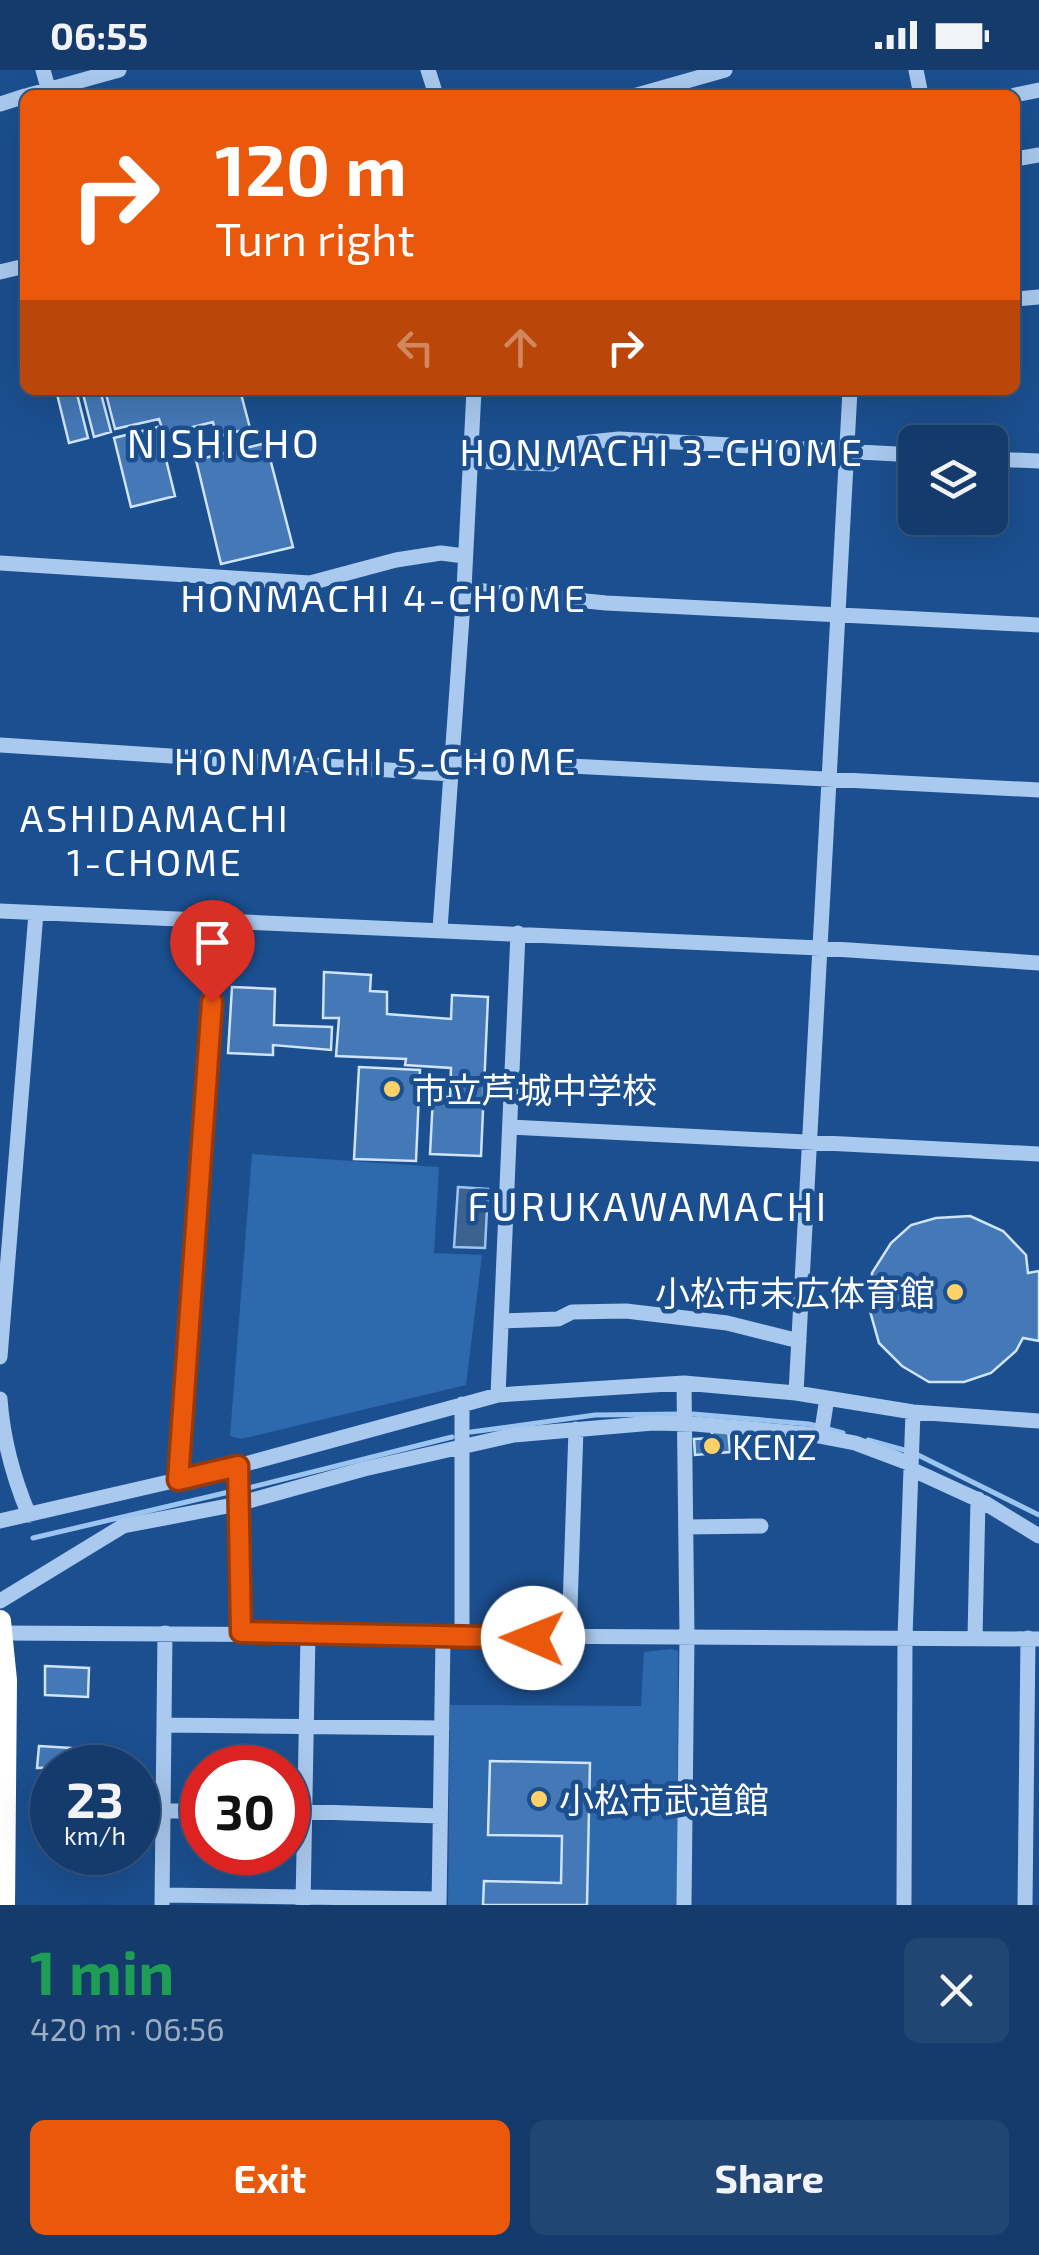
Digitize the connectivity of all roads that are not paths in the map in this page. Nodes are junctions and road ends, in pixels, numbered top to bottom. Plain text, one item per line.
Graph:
1 (120, 70) edge
2 (726, 70) edge
3 (685, 88) edge
4 (56, 90) edge
5 (474, 395) edge
6 (850, 395) edge
7 (844, 452) junction
8 (898, 454) edge
9 (470, 460) junction
10 (1008, 460) edge
11 (1039, 461) edge
12 (464, 556) junction
13 (0, 563) edge
14 (464, 589) junction
15 (837, 614) junction
16 (1039, 625) edge
17 (0, 745) edge
18 (451, 767) junction
19 (829, 778) junction
20 (1039, 790) edge
21 (0, 910) edge
22 (36, 912) junction
23 (218, 923) junction
24 (440, 930) junction
25 (518, 933) junction
26 (820, 948) junction
27 (1039, 963) edge
28 (0, 1126) edge
29 (510, 1127) junction
30 (18, 1128) junction
31 (810, 1142) junction
32 (1039, 1154) edge
33 (502, 1321) junction
34 (798, 1342) junction
35 (0, 1358) edge
36 (684, 1383) junction
37 (796, 1393) junction
38 (498, 1395) junction
39 (827, 1398) junction
40 (0, 1399) edge
41 (462, 1404) junction
42 (913, 1412) junction
43 (1039, 1421) edge
44 (685, 1423) junction
45 (576, 1429) junction
46 (821, 1436) junction
47 (462, 1448) junction
48 (238, 1466) junction
49 (911, 1466) junction
50 (178, 1480) junction
51 (978, 1499) junction
52 (238, 1504) junction
53 (29, 1514) junction
54 (0, 1521) edge
55 (761, 1526) dead end
56 (686, 1528) junction
57 (1039, 1536) edge
58 (0, 1601) edge
59 (1, 1629) edge
60 (241, 1632) junction
61 (165, 1633) junction
62 (308, 1634) junction
63 (687, 1636) junction
64 (462, 1637) junction
65 (905, 1637) junction
66 (443, 1638) junction
67 (569, 1638) junction
68 (975, 1638) junction
69 (1033, 1638) edge
70 (164, 1725) junction
71 (306, 1727) junction
72 (442, 1728) junction
73 (306, 1745) edge
74 (163, 1810) junction
75 (180, 1810) edge
76 (310, 1812) edge
77 (440, 1816) junction
78 (304, 1875) edge
79 (162, 1900) edge
80 (303, 1901) edge
81 (439, 1902) edge
82 (4, 1905) edge
83 (684, 1905) edge
84 (904, 1905) edge
85 (1026, 1905) edge

1 - 4 street
2 - 3 street
5 - 9 street
6 - 7 street
7 - 8 street
7 - 9 street
7 - 15 street
9 - 12 street
10 - 11 street
12 - 13 street
12 - 14 street
14 - 15 street
14 - 18 street
15 - 16 street
15 - 19 street
17 - 18 street
18 - 19 street
18 - 24 street
19 - 20 street
19 - 26 street
21 - 22 street
22 - 23 street
22 - 30 street
23 - 24 street
23 - 50 street
24 - 25 street
25 - 26 street
25 - 29 street
26 - 27 street
26 - 31 street
28 - 30 street
29 - 31 street
29 - 33 street
30 - 35 street
31 - 32 street
31 - 34 street
33 - 34 street
33 - 38 street
34 - 37 street
36 - 37 street
36 - 38 street
36 - 44 street
37 - 39 street
38 - 41 street
39 - 42 street
39 - 46 street
40 - 53 street
41 - 47 street
41 - 48 street
42 - 43 street
42 - 49 street
44 - 45 street
44 - 46 street
44 - 56 street
45 - 47 street
45 - 67 street
46 - 49 street
47 - 52 street
47 - 64 street
48 - 50 street
48 - 52 street
49 - 51 street
49 - 65 street
50 - 53 street
51 - 57 street
51 - 68 street
52 - 58 street
52 - 60 street
53 - 54 street
55 - 56 street
56 - 63 street
59 - 61 street
59 - 82 highway
60 - 61 street
60 - 62 street
61 - 70 street
62 - 66 street
62 - 71 street
63 - 65 street
63 - 67 street
63 - 83 street
64 - 66 street
64 - 67 street
65 - 68 street
65 - 84 street
66 - 72 street
68 - 69 street
69 - 85 street
70 - 71 street
70 - 74 street
71 - 72 street
71 - 73 street
72 - 77 street
74 - 75 street
74 - 79 street
76 - 77 street
77 - 81 street
78 - 80 street
79 - 80 street
80 - 81 street

